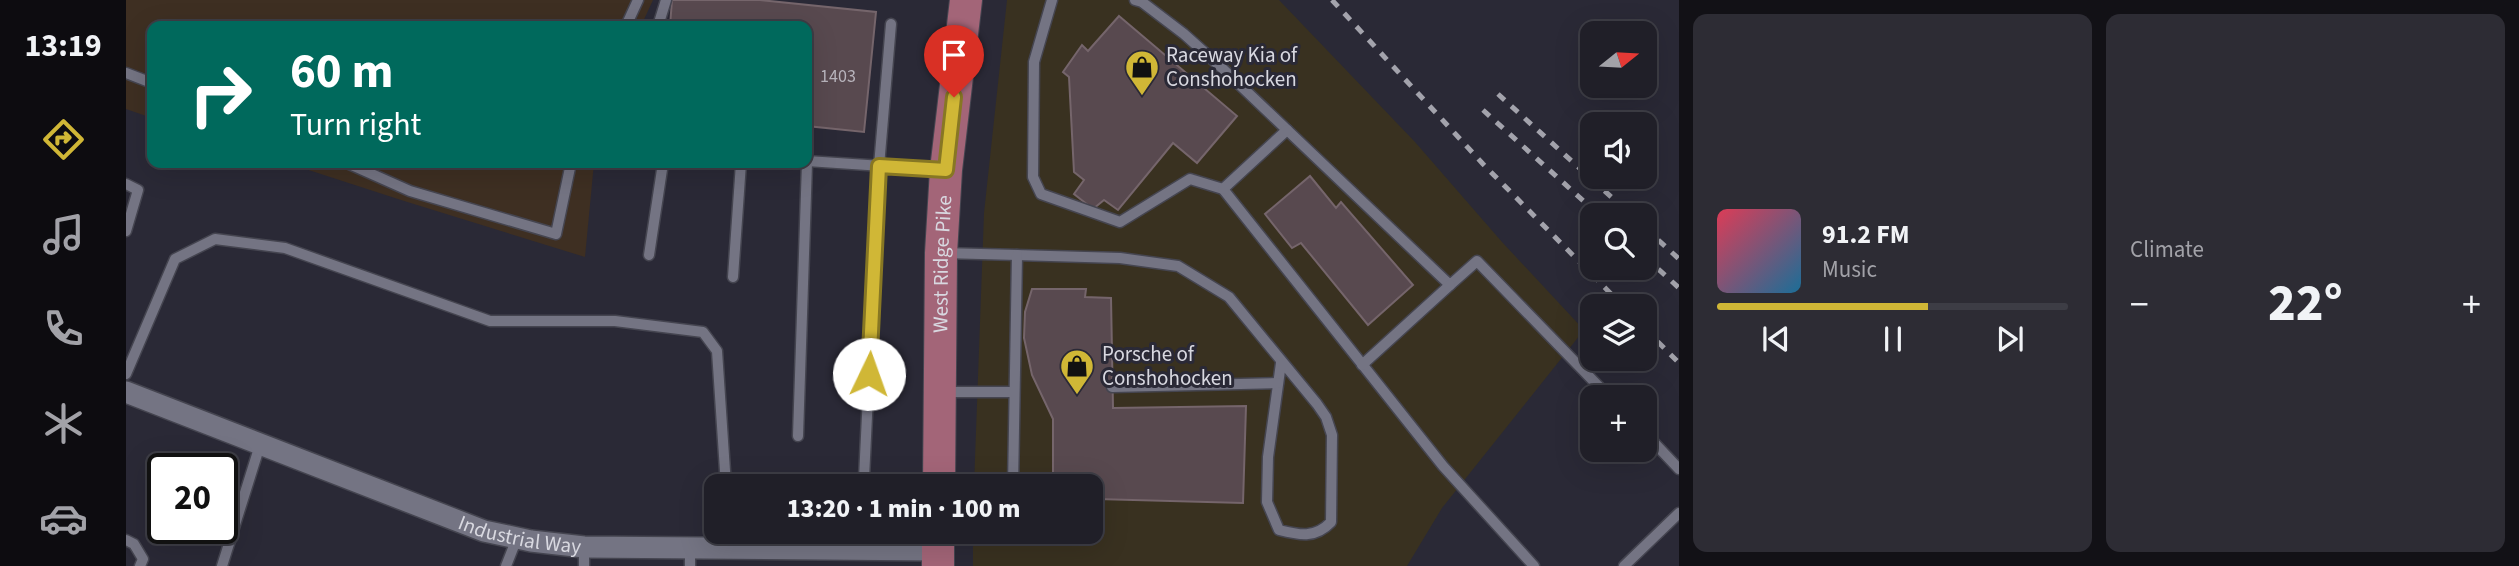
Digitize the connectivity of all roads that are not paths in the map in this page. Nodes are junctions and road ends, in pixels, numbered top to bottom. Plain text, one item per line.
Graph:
1 (638, 0) edge
2 (666, 0) edge
3 (966, 0) edge
4 (1052, 0) edge
5 (1135, 0) edge
6 (628, 21) edge
7 (660, 21) edge
8 (891, 24) dead end
9 (126, 73) edge
10 (147, 81) edge
11 (1286, 130) junction
12 (812, 162) edge
13 (879, 166) junction
14 (358, 168) edge
15 (570, 168) edge
16 (662, 168) edge
17 (741, 168) edge
18 (807, 168) edge
19 (946, 170) junction
20 (126, 184) edge
21 (1223, 189) junction
22 (126, 231) edge
23 (940, 253) junction
24 (649, 255) dead end
25 (1017, 255) junction
26 (733, 277) dead end
27 (1450, 285) junction
28 (1281, 363) junction
29 (1362, 365) junction
30 (126, 374) edge
31 (1278, 383) junction
32 (1597, 385) edge
33 (1112, 387) dead end
34 (126, 392) edge
35 (940, 392) junction
36 (1014, 392) junction
37 (798, 436) dead end
38 (260, 445) junction
39 (1657, 446) edge
40 (1679, 469) edge
41 (725, 474) edge
42 (864, 474) edge
43 (939, 474) edge
44 (1013, 474) edge
45 (1679, 513) edge
46 (517, 538) junction
47 (126, 540) edge
48 (938, 549) edge
49 (584, 556) edge
50 (690, 557) edge
51 (140, 566) edge
52 (222, 566) edge
53 (506, 566) edge
54 (1534, 566) edge
55 (1624, 566) edge

1 - 6 lane
2 - 7 lane
3 - 19 main road, West Ridge Pike
4 - 21 lane
5 - 11 lane
8 - 13 lane
9 - 10 lane
11 - 21 lane
11 - 27 lane
12 - 13 lane
13 - 19 lane
13 - 42 lane
14 - 15 lane
16 - 24 lane
17 - 26 lane
18 - 37 lane
19 - 23 main road, West Ridge Pike
20 - 22 lane
21 - 29 lane
23 - 25 lane
23 - 35 main road, West Ridge Pike
25 - 28 lane
25 - 36 lane
27 - 29 lane
27 - 32 lane
28 - 31 lane
28 - 31 lane
29 - 54 lane
30 - 41 lane
31 - 33 lane
34 - 38 street, Industrial Way
35 - 36 lane
35 - 43 main road, West Ridge Pike
36 - 44 lane
38 - 46 street, Industrial Way
38 - 52 lane
39 - 40 lane
45 - 55 lane
46 - 49 street, Industrial Way
46 - 53 lane
47 - 51 lane
48 - 50 street, Industrial Way
49 - 50 street, Industrial Way

